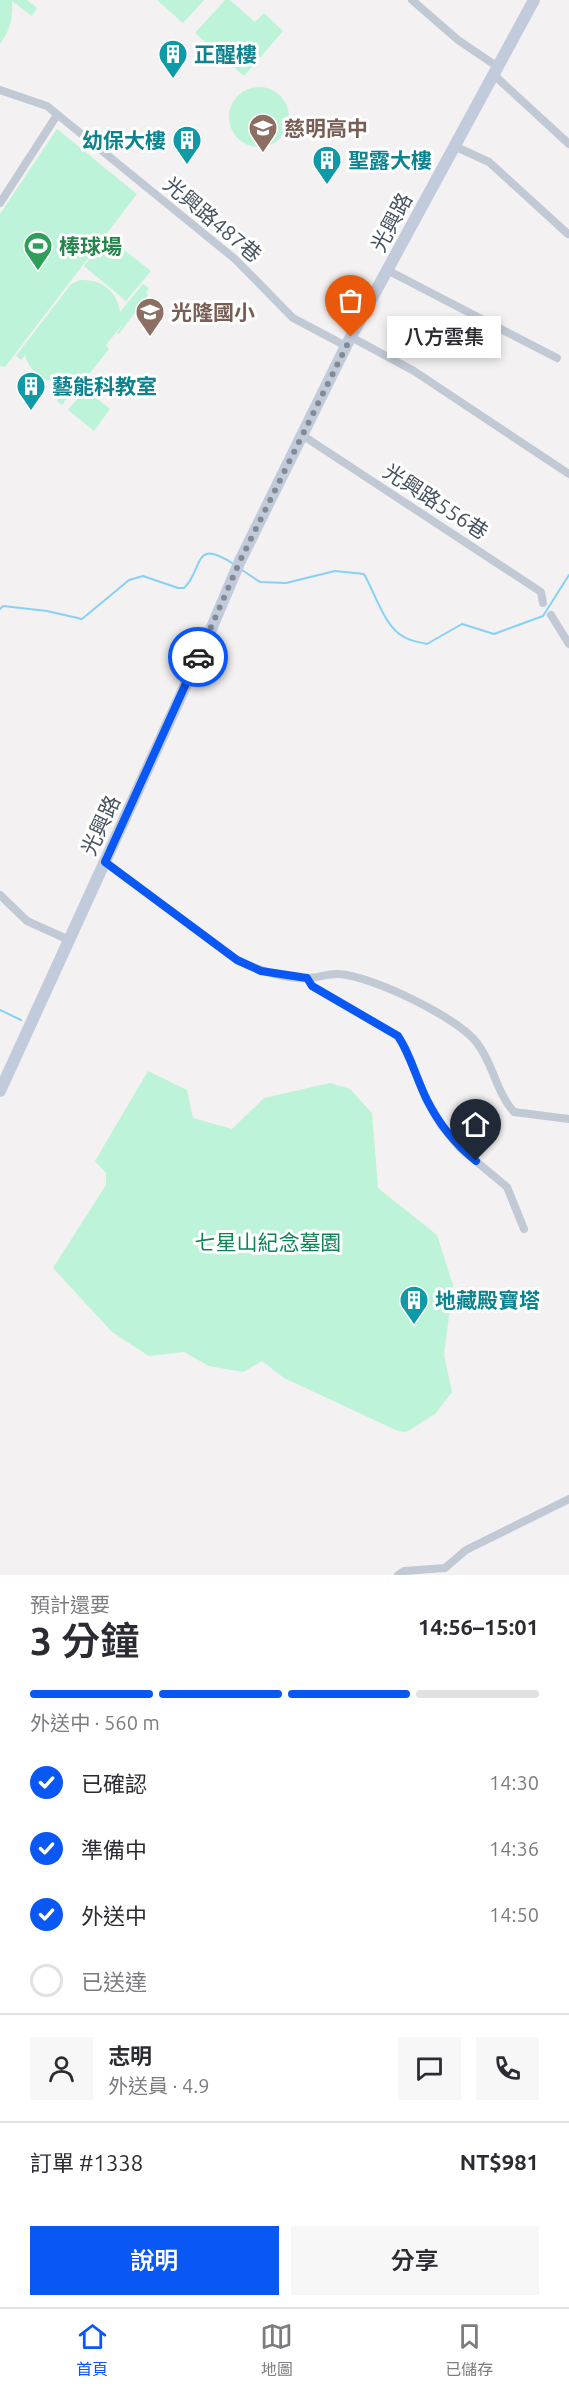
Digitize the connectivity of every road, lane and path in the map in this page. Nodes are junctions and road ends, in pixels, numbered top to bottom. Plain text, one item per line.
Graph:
1 (412, 0) edge
2 (534, 0) edge
3 (496, 71) junction
4 (0, 90) edge
5 (57, 114) junction
6 (569, 144) edge
7 (454, 146) junction
8 (0, 203) edge
9 (568, 234) edge
10 (387, 270) junction
11 (349, 341) junction
12 (557, 358) dead end
13 (302, 435) junction
14 (569, 474) edge
15 (543, 603) dead end
16 (551, 615) dead end
17 (569, 644) edge
18 (105, 862) junction
19 (0, 895) edge
20 (69, 940) junction
21 (307, 978) junction
22 (0, 1091) edge
23 (569, 1119) edge
24 (524, 1229) dead end
25 (569, 1499) edge
26 (398, 1575) edge

1 - 3 street
2 - 3 main road, 光興路
3 - 6 street
3 - 7 main road, 光興路
4 - 5 street, 光興路487巷
5 - 8 street
5 - 11 street, 光興路487巷
7 - 9 street
7 - 10 main road, 光興路
10 - 11 main road, 光興路
10 - 12 street
11 - 13 main road, 光興路
11 - 14 street, 光興路487巷
13 - 15 street, 光興路556巷
13 - 18 main road, 光興路
16 - 17 street
18 - 20 main road, 光興路
18 - 21 street
19 - 20 street
20 - 22 main road, 光興路
21 - 23 street
21 - 24 street
25 - 26 street

